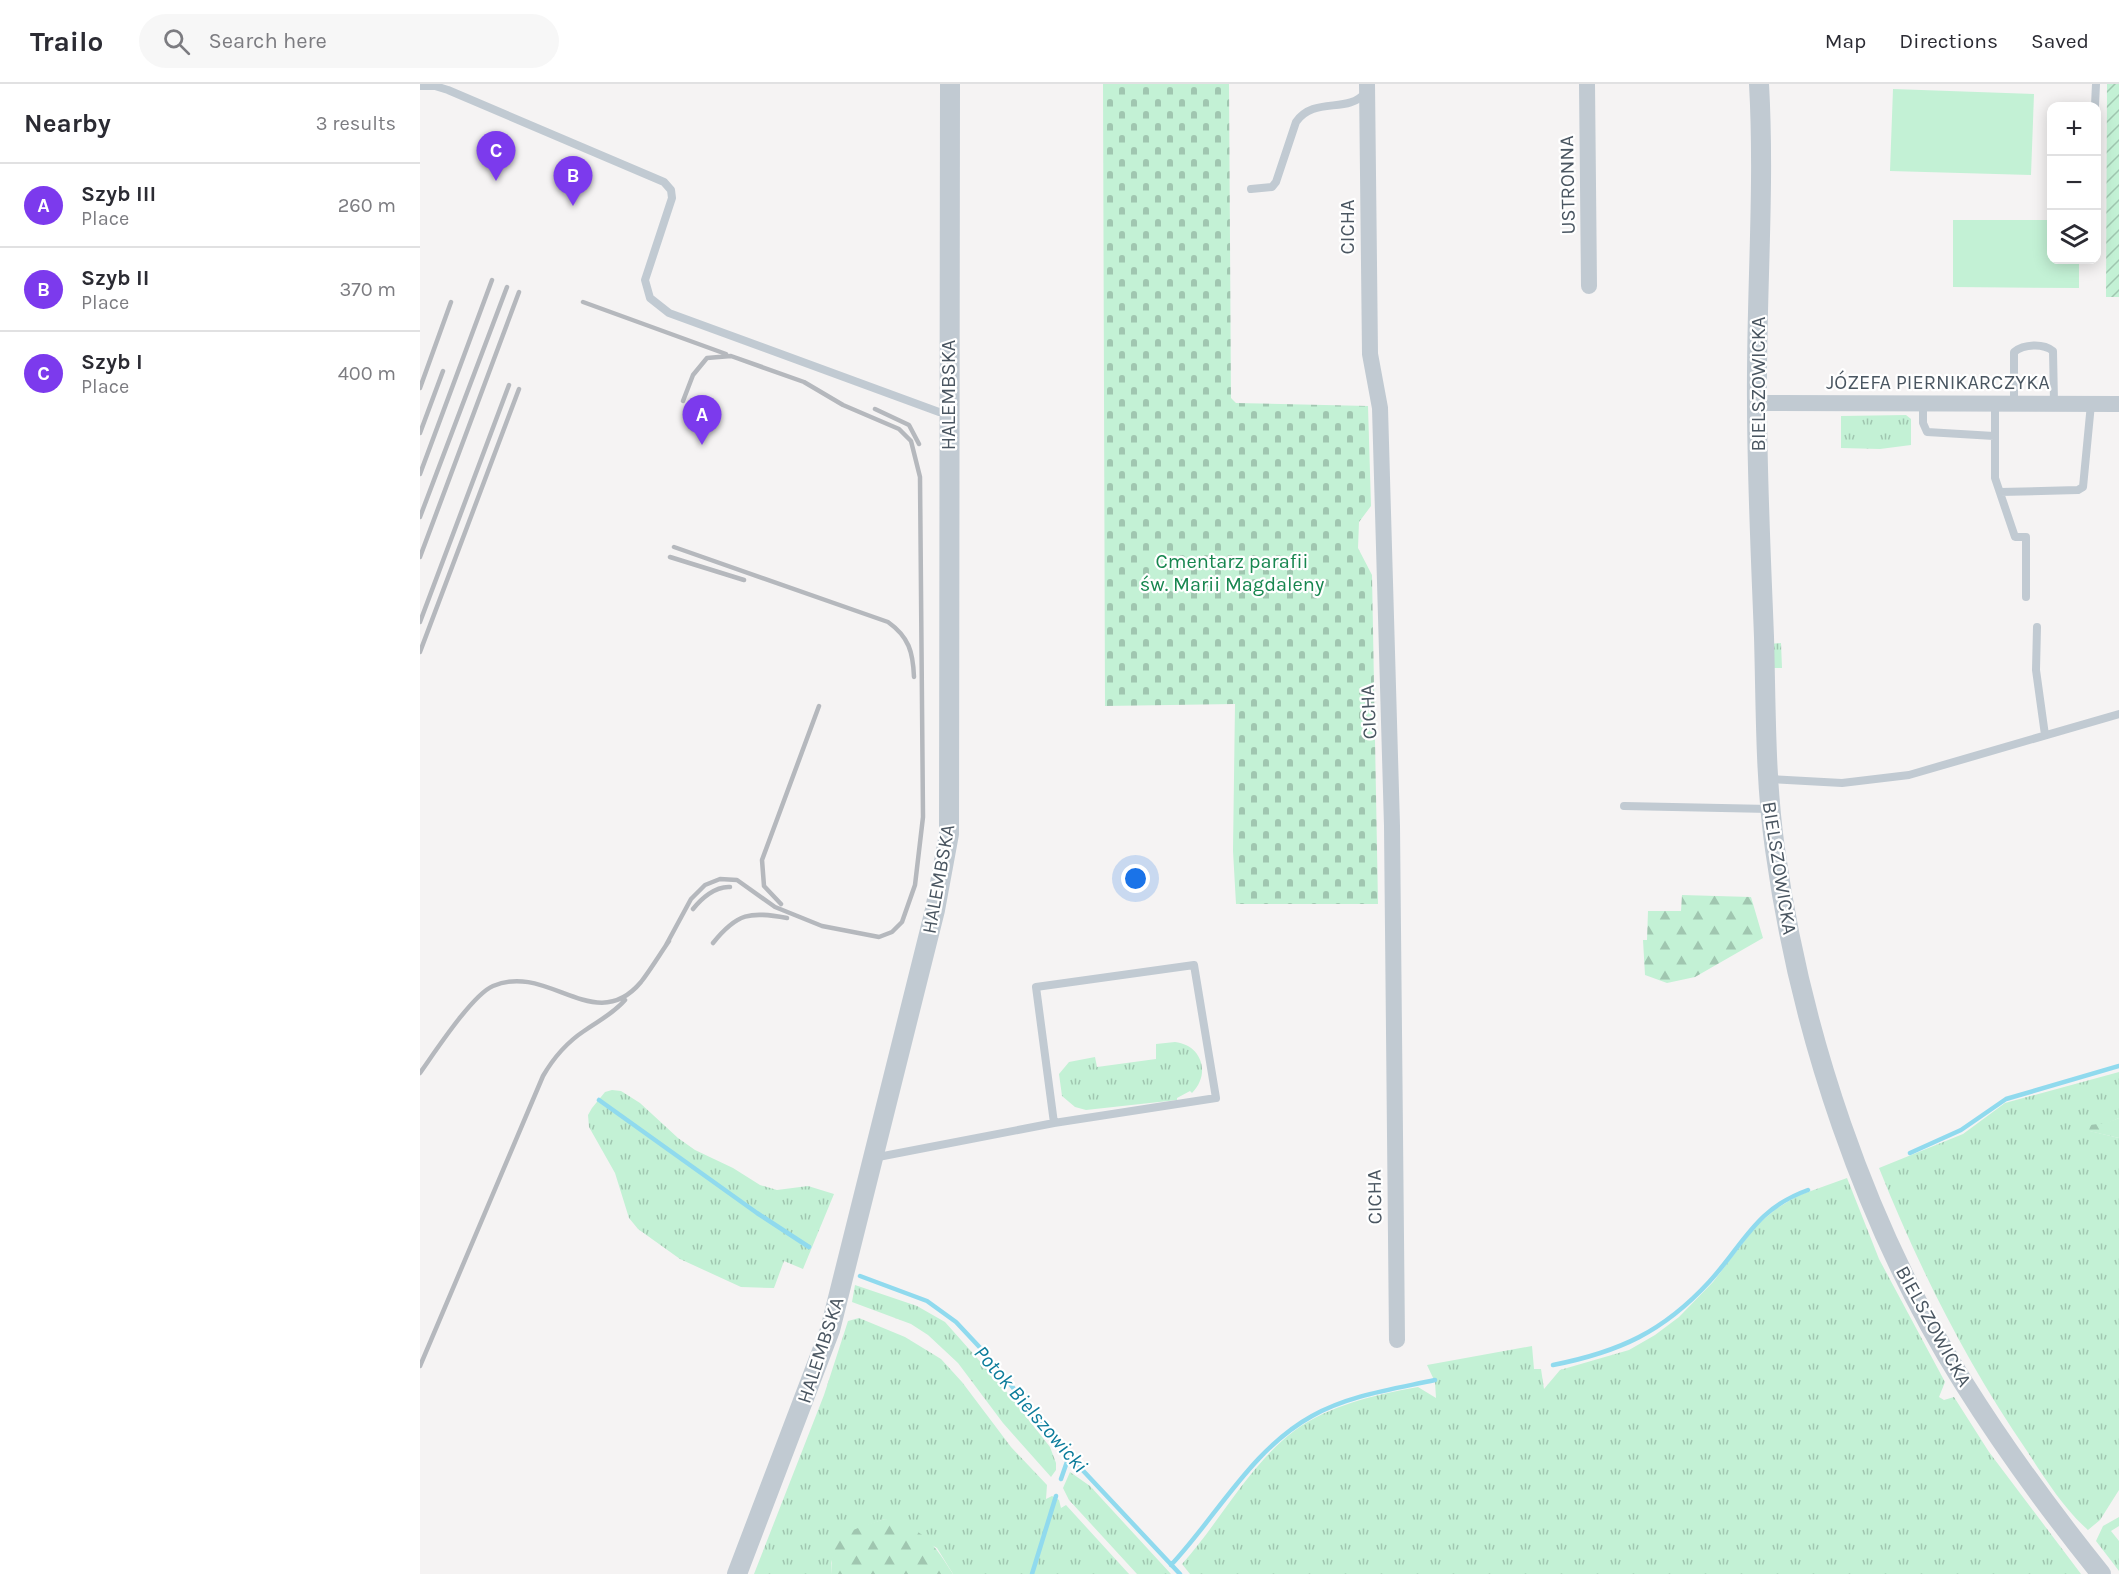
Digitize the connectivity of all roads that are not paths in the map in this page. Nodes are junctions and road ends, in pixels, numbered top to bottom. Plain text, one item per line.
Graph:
1 (950, 84) edge
2 (1587, 84) edge
3 (1759, 84) edge
4 (2096, 84) edge
5 (420, 86) edge
6 (1367, 87) edge
7 (2095, 102) edge
8 (1251, 189) dead end
9 (1589, 286) dead end
10 (1756, 403) junction
11 (1995, 403) junction
12 (2014, 403) junction
13 (1923, 404) junction
14 (2054, 404) junction
15 (2091, 404) junction
16 (2119, 404) edge
17 (948, 411) junction
18 (1994, 436) junction
19 (2000, 492) junction
20 (2026, 597) dead end
21 (2037, 627) dead end
22 (2119, 714) edge
23 (2045, 735) junction
24 (1768, 779) junction
25 (1624, 807) dead end
26 (1770, 808) junction
27 (1054, 1124) junction
28 (873, 1158) junction
29 (1397, 1340) dead end
30 (737, 1574) edge
31 (2101, 1574) edge

1 - 17 street, HALEMBSKA
2 - 9 street, USTRONNA
3 - 10 street, BIELSZOWICKA
4 - 7 lane
5 - 17 lane
6 - 8 lane
6 - 29 street, CICHA
10 - 13 street, JÓZEFA PIERNIKARCZYKA
10 - 24 street, BIELSZOWICKA
11 - 12 street, JÓZEFA PIERNIKARCZYKA
11 - 13 street, JÓZEFA PIERNIKARCZYKA
11 - 18 lane
12 - 14 street, JÓZEFA PIERNIKARCZYKA
12 - 14 lane
13 - 18 lane
14 - 15 street, JÓZEFA PIERNIKARCZYKA
15 - 16 street, JÓZEFA PIERNIKARCZYKA
15 - 19 lane
17 - 28 street, HALEMBSKA
18 - 19 lane
19 - 20 lane
21 - 23 lane
22 - 23 lane
23 - 24 lane
24 - 26 street, BIELSZOWICKA
25 - 26 lane
26 - 31 street, BIELSZOWICKA
27 - 27 lane
27 - 28 lane
28 - 30 street, HALEMBSKA

